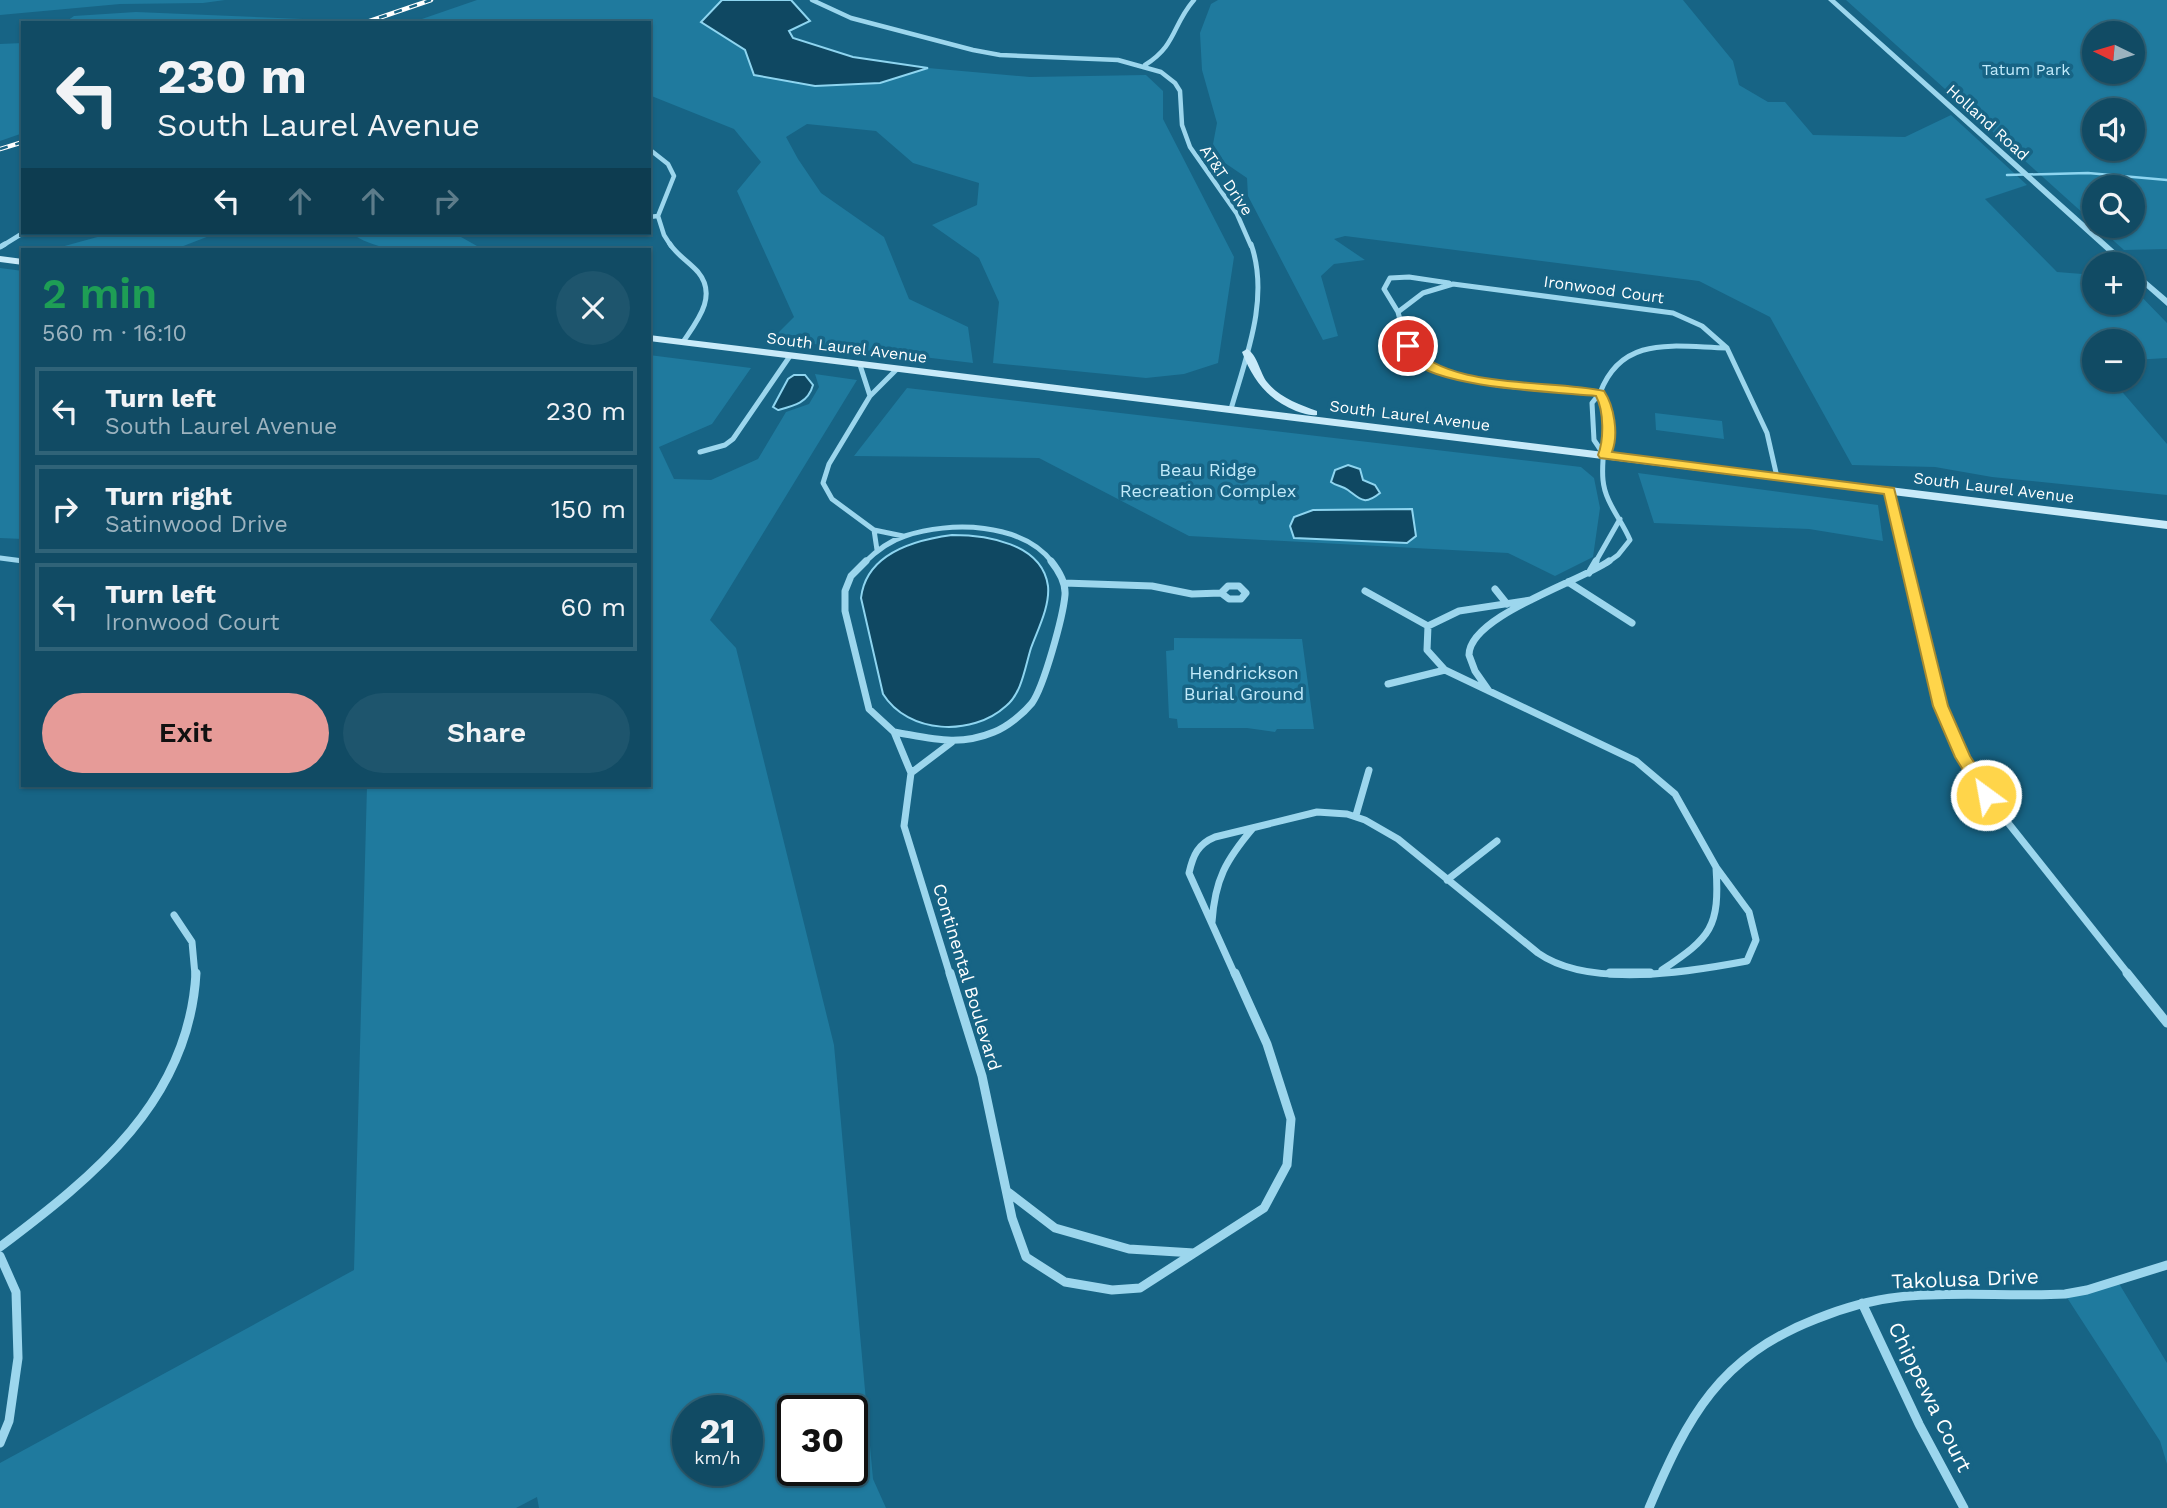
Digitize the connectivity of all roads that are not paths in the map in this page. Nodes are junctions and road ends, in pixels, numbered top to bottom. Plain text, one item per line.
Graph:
1 (812, 0) edge
2 (1194, 0) edge
3 (1831, 0) edge
4 (1144, 65) junction
5 (651, 150) edge
6 (2021, 171) joint
7 (651, 216) edge
8 (658, 216) junction
9 (21, 234) edge
10 (0, 247) edge
11 (2113, 252) edge
12 (0, 259) edge
13 (21, 262) edge
14 (2145, 282) edge
15 (1453, 284) junction
16 (2167, 303) edge
17 (1398, 312) junction
18 (651, 338) edge
19 (683, 342) junction
20 (1727, 348) junction
21 (1247, 352) junction
22 (790, 356) junction
23 (860, 365) junction
24 (897, 369) junction
25 (1600, 393) junction
26 (870, 396) junction
27 (1231, 409) junction
28 (1593, 420) junction
29 (1607, 421) junction
30 (1351, 424) junction
31 (700, 452) dead end
32 (1604, 455) junction
33 (1777, 477) junction
34 (1890, 491) junction
35 (1620, 519) junction
36 (2167, 526) edge
37 (874, 530) junction
38 (904, 536) junction
39 (877, 550) junction
40 (0, 558) edge
41 (21, 561) edge
42 (1589, 574) junction
43 (1568, 582) junction
44 (1065, 583) junction
45 (1495, 589) dead end
46 (1364, 591) dead end
47 (1221, 593) dead end
48 (1531, 600) junction
49 (1507, 604) junction
50 (1632, 623) dead end
51 (1428, 626) junction
52 (1445, 670) junction
53 (1388, 684) dead end
54 (1490, 692) junction
55 (894, 732) junction
56 (952, 742) junction
57 (1368, 770) dead end
58 (911, 773) junction
59 (1356, 814) junction
60 (1254, 827) junction
61 (1497, 842) dead end
62 (1716, 867) junction
63 (1447, 880) junction
64 (174, 915) dead end
65 (1212, 925) junction
66 (1661, 971) junction
67 (2167, 1023) edge
68 (1008, 1192) junction
69 (0, 1247) edge
70 (1195, 1253) junction
71 (0, 1256) edge
72 (2167, 1265) edge
73 (1862, 1303) junction
74 (0, 1443) edge
75 (1649, 1508) edge
76 (1964, 1508) edge

1 - 4 street, AT&T Drive
2 - 4 street
3 - 6 street, Holland Road
4 - 21 street, AT&T Drive
5 - 8 street
6 - 11 street, Holland Road
7 - 8 street
8 - 19 street
9 - 10 street
12 - 13 main road
14 - 16 street
15 - 17 street, Ironwood Court
15 - 17 street, Ironwood Court
15 - 20 street, Ironwood Court
17 - 25 street, Ironwood Court
18 - 19 main road, South Laurel Avenue
19 - 22 main road, South Laurel Avenue
20 - 25 street
20 - 33 street, Ironwood Court
21 - 27 street, AT&T Drive
21 - 30 main road
22 - 23 main road, South Laurel Avenue
22 - 31 street
23 - 24 main road, South Laurel Avenue
23 - 26 street
24 - 26 street
24 - 27 main road, South Laurel Avenue
25 - 28 street
25 - 29 street
26 - 37 street
27 - 30 main road, South Laurel Avenue
28 - 29 street
28 - 32 street
29 - 32 street
30 - 32 main road, South Laurel Avenue
32 - 33 main road, South Laurel Avenue
32 - 35 street
33 - 34 main road, South Laurel Avenue
34 - 36 main road, South Laurel Avenue
34 - 67 street
35 - 42 street
35 - 42 street
37 - 38 street
37 - 39 street
38 - 39 street
38 - 44 street
39 - 55 street
40 - 41 street
42 - 43 street
43 - 48 street
43 - 50 street
44 - 47 street
44 - 56 street
45 - 49 street
46 - 51 street
48 - 49 street
48 - 54 street
49 - 51 street
51 - 52 street
52 - 53 street
52 - 54 street, Continental Boulevard
54 - 62 street, Continental Boulevard
55 - 56 street
55 - 58 street
56 - 58 street
57 - 59 street
58 - 68 street, Continental Boulevard
59 - 60 street, Continental Boulevard
59 - 63 street, Continental Boulevard
60 - 65 street, Continental Boulevard
60 - 65 street, Continental Boulevard
61 - 63 street
62 - 66 street, Continental Boulevard
62 - 66 street, Continental Boulevard
63 - 66 street, Continental Boulevard
64 - 69 street
65 - 70 street, Continental Boulevard
68 - 70 street
68 - 70 street, Continental Boulevard
71 - 74 street
72 - 73 street, Takolusa Drive
73 - 75 street, Takolusa Drive
73 - 76 street, Chippewa Court

